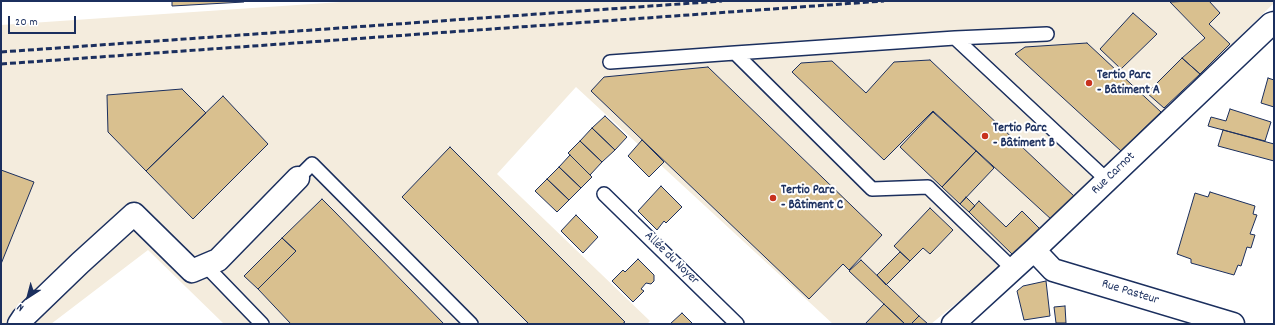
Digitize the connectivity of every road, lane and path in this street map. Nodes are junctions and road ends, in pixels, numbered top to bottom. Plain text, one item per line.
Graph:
1 (1274, 23) edge
2 (1047, 34) dead end
3 (955, 38) junction
4 (735, 53) junction
5 (610, 62) dead end
6 (298, 178) joint
7 (1108, 180) junction
8 (604, 194) dead end
9 (1034, 250) junction
10 (205, 266) junction
11 (1013, 269) junction
12 (19, 324) edge
13 (262, 324) edge
14 (471, 324) edge
15 (737, 324) edge
16 (953, 324) edge
17 (1233, 324) edge

1 - 7 street, Rue Carnot
2 - 3 lane
3 - 4 lane
3 - 7 lane
4 - 5 lane
4 - 11 lane
6 - 10 street
6 - 14 lane
7 - 9 street, Rue Carnot
8 - 15 lane, Allée du Noyer
9 - 11 street, Rue Carnot
9 - 17 street, Rue Pasteur
10 - 12 street
10 - 13 lane
11 - 16 street, Rue Carnot

